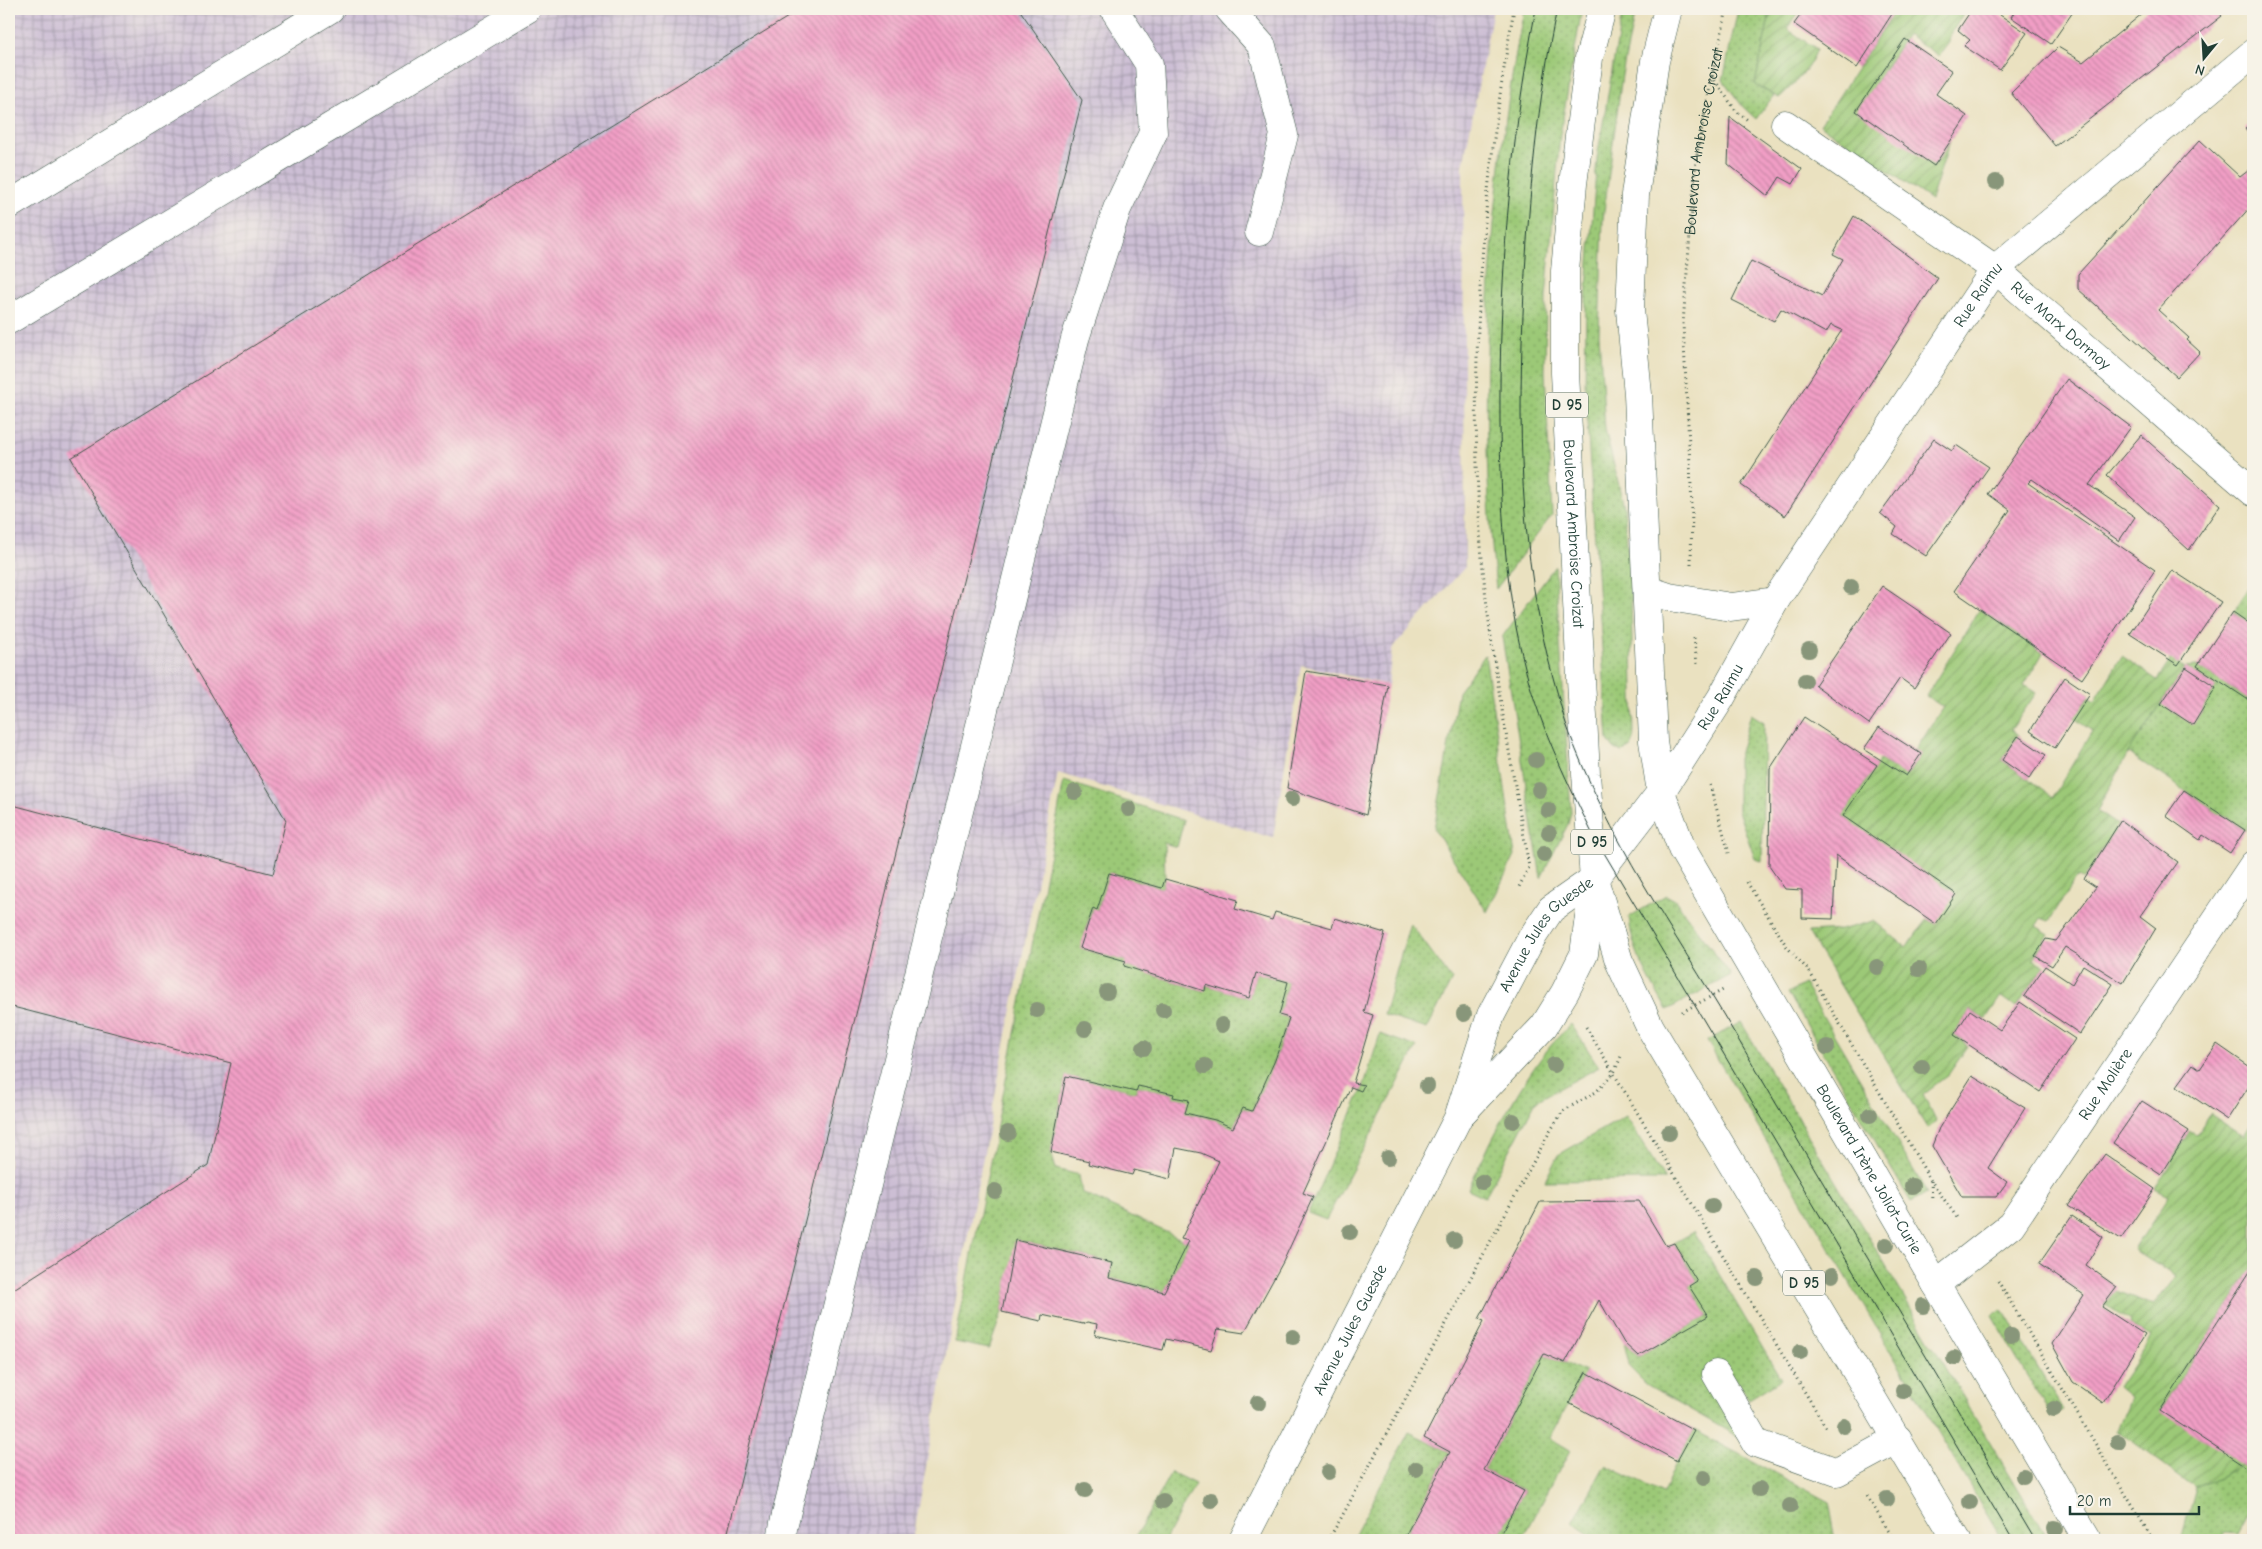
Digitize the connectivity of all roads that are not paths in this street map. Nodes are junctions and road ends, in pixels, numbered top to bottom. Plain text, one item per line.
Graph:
1 (330, 9) edge
2 (528, 9) edge
3 (1114, 9) edge
4 (1229, 9) edge
5 (1602, 9) edge
6 (1668, 9) edge
7 (2253, 53) edge
8 (1785, 124) dead end
9 (9, 205) edge
10 (1259, 232) dead end
11 (1995, 269) junction
12 (9, 320) edge
13 (2253, 492) edge
14 (1648, 590) junction
15 (1775, 601) junction
16 (1661, 792) junction
17 (1588, 804) junction
18 (1616, 849) junction
19 (2253, 865) edge
20 (1594, 880) junction
21 (1458, 1118) junction
22 (1936, 1284) junction
23 (1716, 1374) dead end
24 (1898, 1439) junction
25 (781, 1540) edge
26 (1243, 1540) edge
27 (1957, 1540) edge
28 (2088, 1540) edge

1 - 9 street
2 - 12 street
3 - 25 street
4 - 10 street
5 - 17 street, Boulevard Ambroise Croizat / D 95
6 - 14 street
7 - 11 street, Rue Raimu
8 - 11 street, Rue Marx Dormoy
11 - 13 street, Rue Marx Dormoy
11 - 15 street, Rue Raimu
14 - 15 street
14 - 16 street
15 - 16 street, Rue Raimu
16 - 18 street, Rue Raimu
16 - 22 street, Boulevard Irène Joliot-Curie
17 - 18 street
17 - 20 street, Boulevard Ambroise Croizat / D 95
18 - 20 street, Rue Raimu
19 - 22 street, Rue Molière
20 - 21 street, Avenue Jules Guesde
20 - 21 street, Avenue Jules Guesde
20 - 24 street, D 95
21 - 26 street, Avenue Jules Guesde
22 - 28 street, Boulevard Irène Joliot-Curie
23 - 24 street
24 - 27 street, D 95

